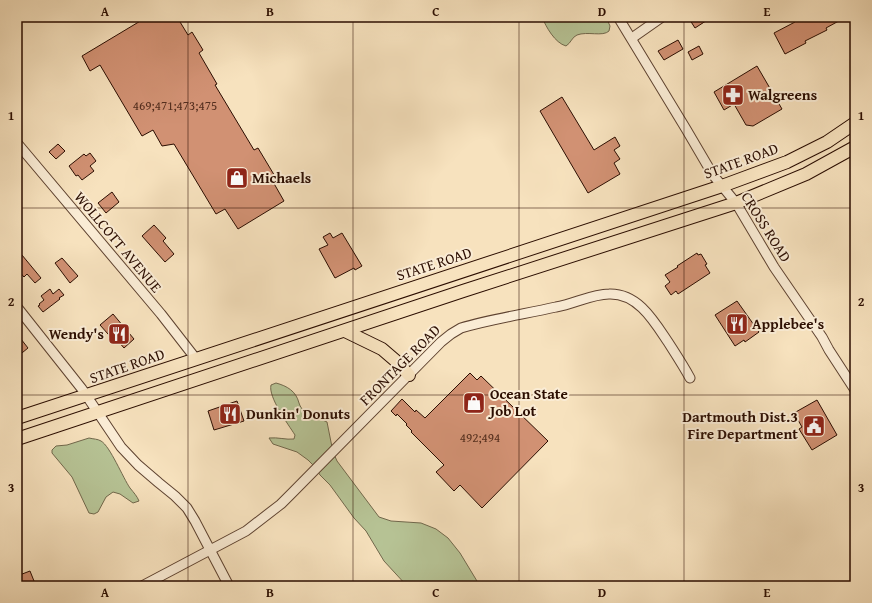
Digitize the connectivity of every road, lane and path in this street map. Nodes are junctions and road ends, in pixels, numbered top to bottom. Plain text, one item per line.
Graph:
1 (618, 17) edge
2 (662, 17) edge
3 (632, 38) junction
4 (855, 123) edge
5 (17, 142) edge
6 (855, 147) edge
7 (722, 186) junction
8 (736, 203) junction
9 (17, 307) edge
10 (345, 331) junction
11 (196, 359) junction
12 (409, 375) junction
13 (690, 378) dead end
14 (855, 390) edge
15 (87, 396) junction
16 (98, 412) junction
17 (17, 418) edge
18 (17, 439) edge
19 (211, 551) junction
20 (142, 586) edge
21 (229, 586) edge

1 - 3 street, CROSS ROAD
2 - 3 street
3 - 7 street, CROSS ROAD
4 - 7 main road, STATE ROAD
5 - 11 street, WOLLCOTT AVENUE
6 - 8 main road
7 - 8 street, CROSS ROAD
7 - 11 main road, STATE ROAD
8 - 10 main road
8 - 14 street, CROSS ROAD
9 - 15 street
10 - 12 main road
10 - 16 main road
11 - 15 main road, STATE ROAD
12 - 13 street, FRONTAGE ROAD
12 - 19 street, FRONTAGE ROAD
15 - 16 street
15 - 17 main road, STATE ROAD
16 - 18 main road
16 - 19 street
19 - 20 street, FRONTAGE ROAD
19 - 21 street

